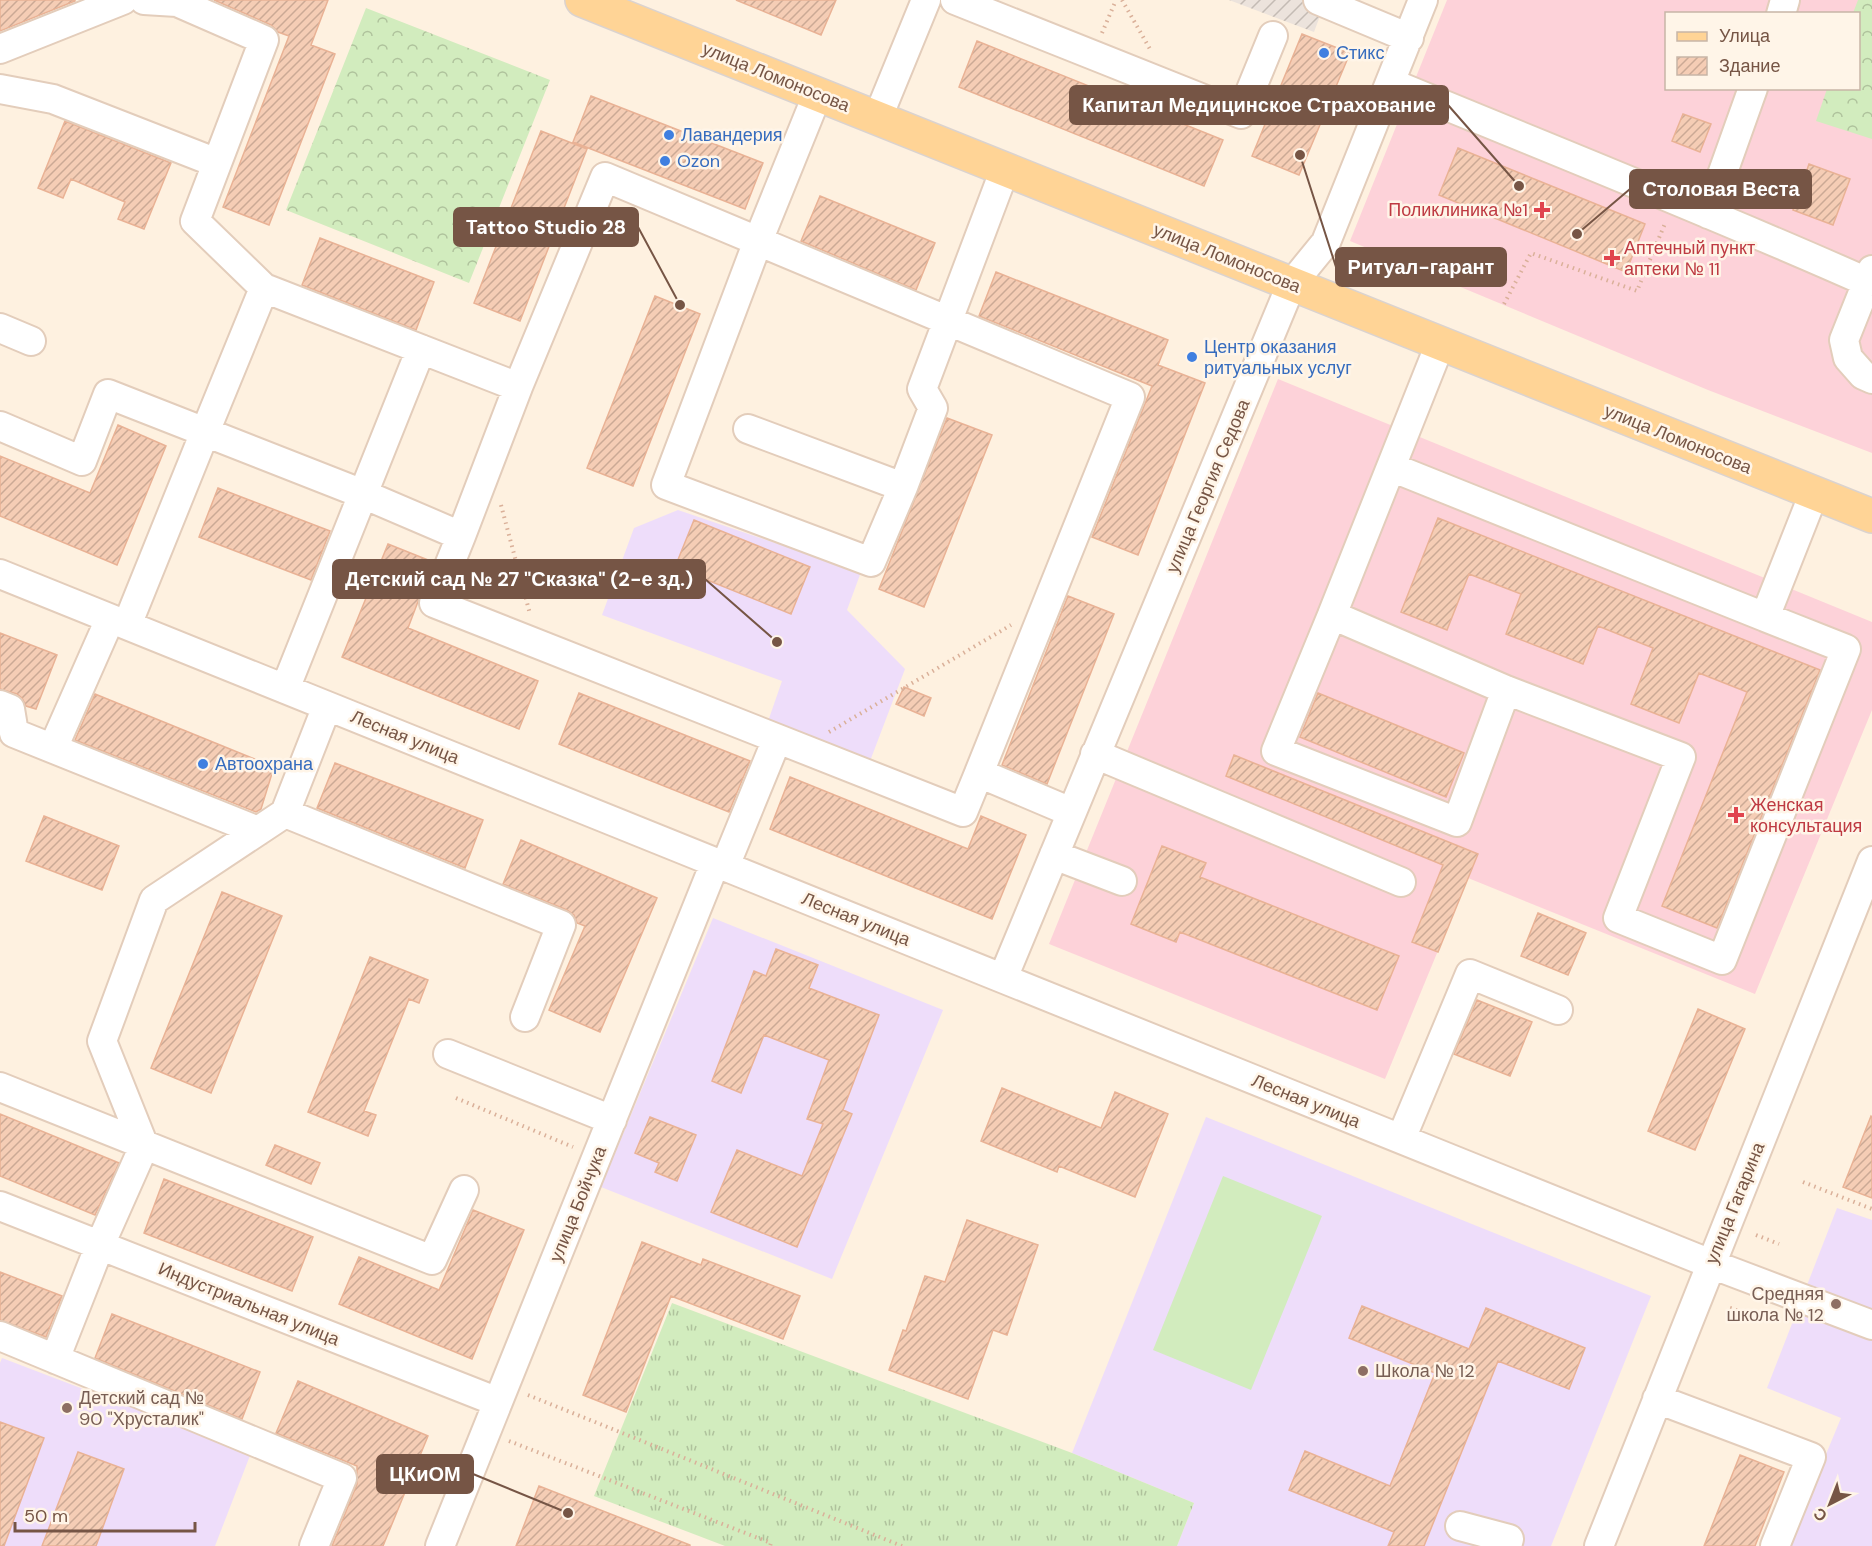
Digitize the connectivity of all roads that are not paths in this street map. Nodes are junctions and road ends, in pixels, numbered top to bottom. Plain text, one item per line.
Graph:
1 (123, 0) edge
2 (144, 0) edge
3 (582, 0) edge
4 (926, 0) edge
5 (955, 0) edge
6 (1318, 0) edge
7 (1423, 0) edge
8 (177, 1) edge
9 (1273, 36) dead end
10 (1408, 38) junction
11 (0, 49) edge
12 (1391, 83) junction
13 (0, 89) edge
14 (1752, 90) edge
15 (818, 93) junction
16 (878, 117) junction
17 (217, 164) junction
18 (1005, 169) junction
19 (1708, 214) junction
20 (758, 241) junction
21 (1870, 276) edge
22 (1291, 285) junction
23 (264, 288) junction
24 (948, 321) junction
25 (0, 328) edge
26 (31, 341) dead end
27 (1440, 344) junction
28 (421, 349) junction
29 (1872, 379) edge
30 (519, 387) junction
31 (0, 426) edge
32 (748, 429) dead end
33 (205, 432) junction
34 (1391, 467) junction
35 (903, 487) junction
36 (1814, 493) junction
37 (363, 494) junction
38 (1872, 516) edge
39 (461, 536) junction
40 (0, 574) edge
41 (1332, 615) junction
42 (1765, 617) junction
43 (118, 622) junction
44 (285, 689) junction
45 (1506, 690) junction
46 (0, 705) edge
47 (327, 706) junction
48 (789, 744) junction
49 (53, 748) junction
50 (1095, 754) junction
51 (979, 773) junction
52 (1071, 812) junction
53 (285, 813) junction
54 (258, 831) junction
55 (1054, 855) junction
56 (1872, 861) edge
57 (720, 865) junction
58 (1122, 881) dead end
59 (1401, 882) dead end
60 (1003, 978) junction
61 (1558, 1010) dead end
62 (525, 1017) dead end
63 (448, 1053) dead end
64 (0, 1087) edge
65 (612, 1120) junction
66 (1401, 1139) junction
67 (144, 1146) junction
68 (464, 1190) dead end
69 (0, 1206) edge
70 (100, 1245) junction
71 (1711, 1264) junction
72 (1872, 1325) edge
73 (0, 1336) edge
74 (55, 1359) junction
75 (501, 1393) junction
76 (1657, 1399) junction
77 (1460, 1526) dead end
78 (314, 1546) edge
79 (440, 1546) edge
80 (1507, 1546) edge
81 (1599, 1546) edge
82 (1775, 1546) edge

1 - 11 street
2 - 8 street
3 - 15 main road, улица Ломоносова
4 - 16 street
5 - 9 street
6 - 10 street
7 - 10 street, улица Георгия Седова
8 - 17 street
10 - 12 street, улица Георгия Седова
12 - 19 street
12 - 22 street, улица Георгия Седова
13 - 17 street
14 - 19 street
15 - 16 main road, улица Ломоносова
15 - 20 street
16 - 18 main road, улица Ломоносова
17 - 23 street
18 - 22 main road, улица Ломоносова
18 - 24 street
19 - 21 street
20 - 24 street
20 - 30 street
20 - 35 street
21 - 29 street
22 - 27 main road, улица Ломоносова
22 - 50 street, улица Георгия Седова
23 - 28 street
23 - 33 street
24 - 35 street
24 - 51 street
25 - 26 street
27 - 34 street
27 - 36 main road, улица Ломоносова
28 - 30 street
28 - 37 street
30 - 39 street
31 - 33 street
32 - 35 street
33 - 37 street
33 - 43 street
34 - 41 street
34 - 42 street
36 - 38 main road, улица Ломоносова
36 - 42 street
37 - 39 street
37 - 44 street
39 - 48 street
40 - 43 street, Лесная улица
41 - 45 street
41 - 45 street
42 - 45 street
43 - 44 street, Лесная улица
43 - 49 street
44 - 47 street, Лесная улица
46 - 49 street
47 - 53 street
47 - 57 street, Лесная улица
48 - 51 street
48 - 57 street, улица Бойчука
49 - 54 street
50 - 52 street, улица Георгия Седова
50 - 59 street
51 - 52 street
52 - 55 street, улица Георгия Седова
53 - 54 street
53 - 62 street
54 - 67 street
55 - 58 street
55 - 60 street, улица Георгия Седова
56 - 71 street, улица Гагарина
57 - 60 street, Лесная улица
57 - 65 street, улица Бойчука
60 - 66 street, Лесная улица
61 - 66 street
63 - 65 street
64 - 67 street
65 - 75 street, улица Бойчука
66 - 71 street, Лесная улица
67 - 68 street
67 - 70 street
69 - 70 street, Индустриальная улица
70 - 74 street
70 - 75 street, Индустриальная улица
71 - 72 street, Лесная улица
71 - 76 street, улица Гагарина
73 - 74 street
74 - 78 street
75 - 79 street, улица Бойчука
76 - 81 street, улица Гагарина
76 - 82 street
77 - 80 street

